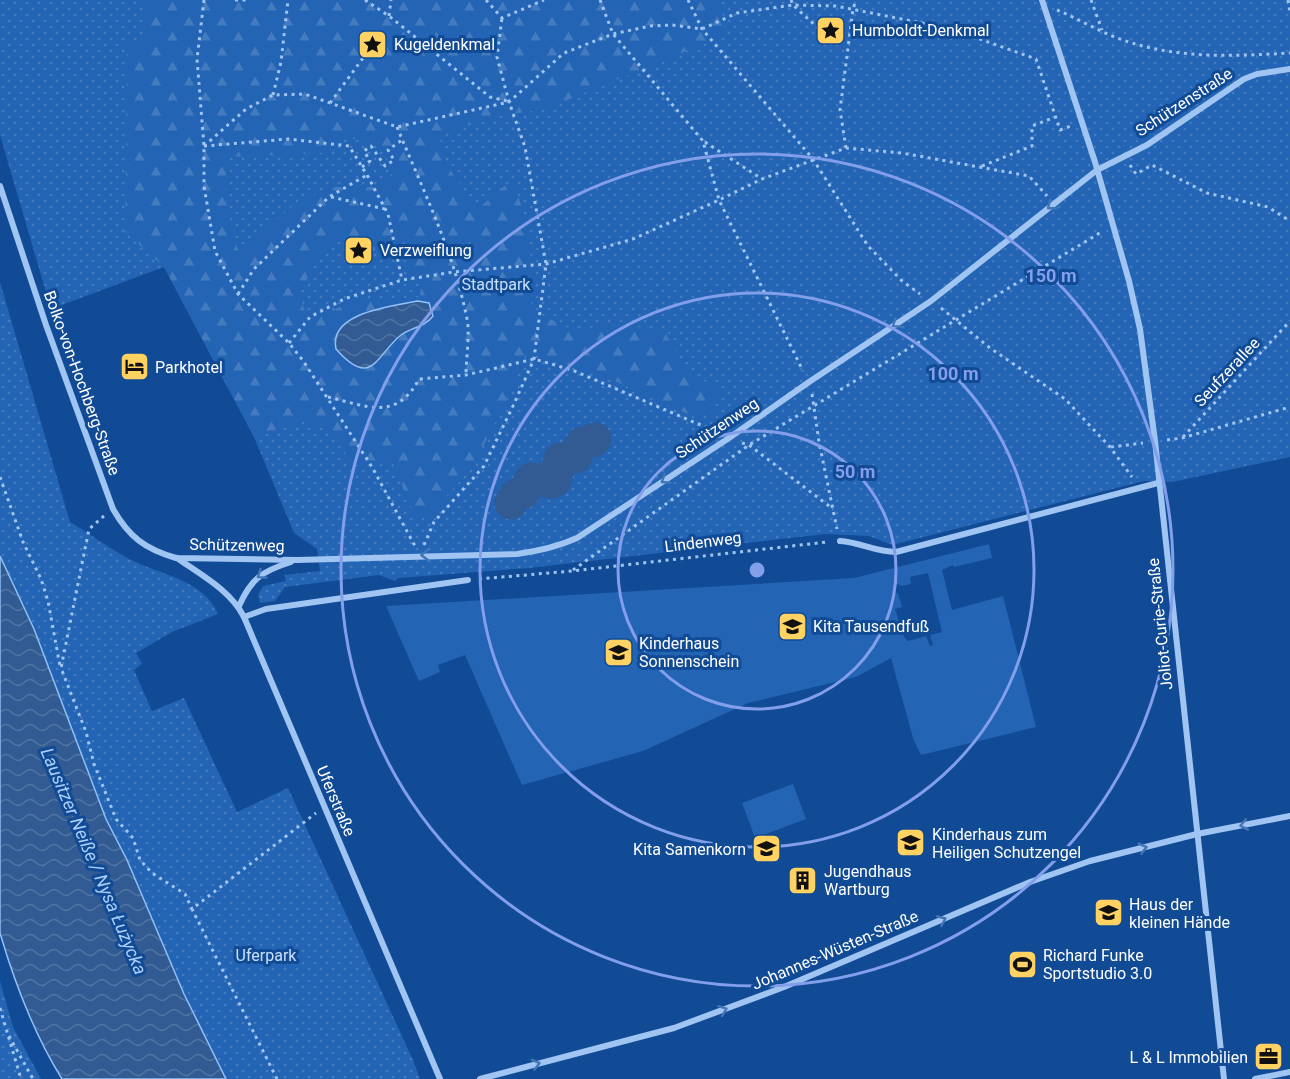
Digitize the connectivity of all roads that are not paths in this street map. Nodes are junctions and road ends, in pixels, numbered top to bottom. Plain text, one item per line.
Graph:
1 (1043, 2) edge
2 (1290, 69) edge
3 (1097, 170) junction
4 (0, 186) edge
5 (1158, 483) junction
6 (840, 541) road end
7 (176, 558) junction
8 (297, 560) junction
9 (468, 580) road end
10 (238, 606) junction
11 (244, 617) junction
12 (1290, 816) edge
13 (1197, 834) junction
14 (1290, 1072) edge
15 (440, 1079) edge
16 (480, 1079) edge
17 (1224, 1079) edge
18 (1255, 1079) edge

1 - 3 street, Joliot-Curie-Straße
2 - 3 street, Schützenstraße
3 - 5 street, Joliot-Curie-Straße
3 -> 8 street, Schützenweg
4 - 7 street, Bolko-von-Hochberg-Straße
5 - 6 street
5 - 13 street, Joliot-Curie-Straße
7 - 8 street, Schützenweg
7 - 10 street, Uferstraße
8 -> 10 street, Schützenweg
9 - 11 street
10 - 11 street, Uferstraße
11 - 15 street, Uferstraße
12 -> 13 street, Johannes-Wüsten-Straße
16 -> 13 street, Johannes-Wüsten-Straße
13 - 17 street, Joliot-Curie-Straße
14 - 18 street

